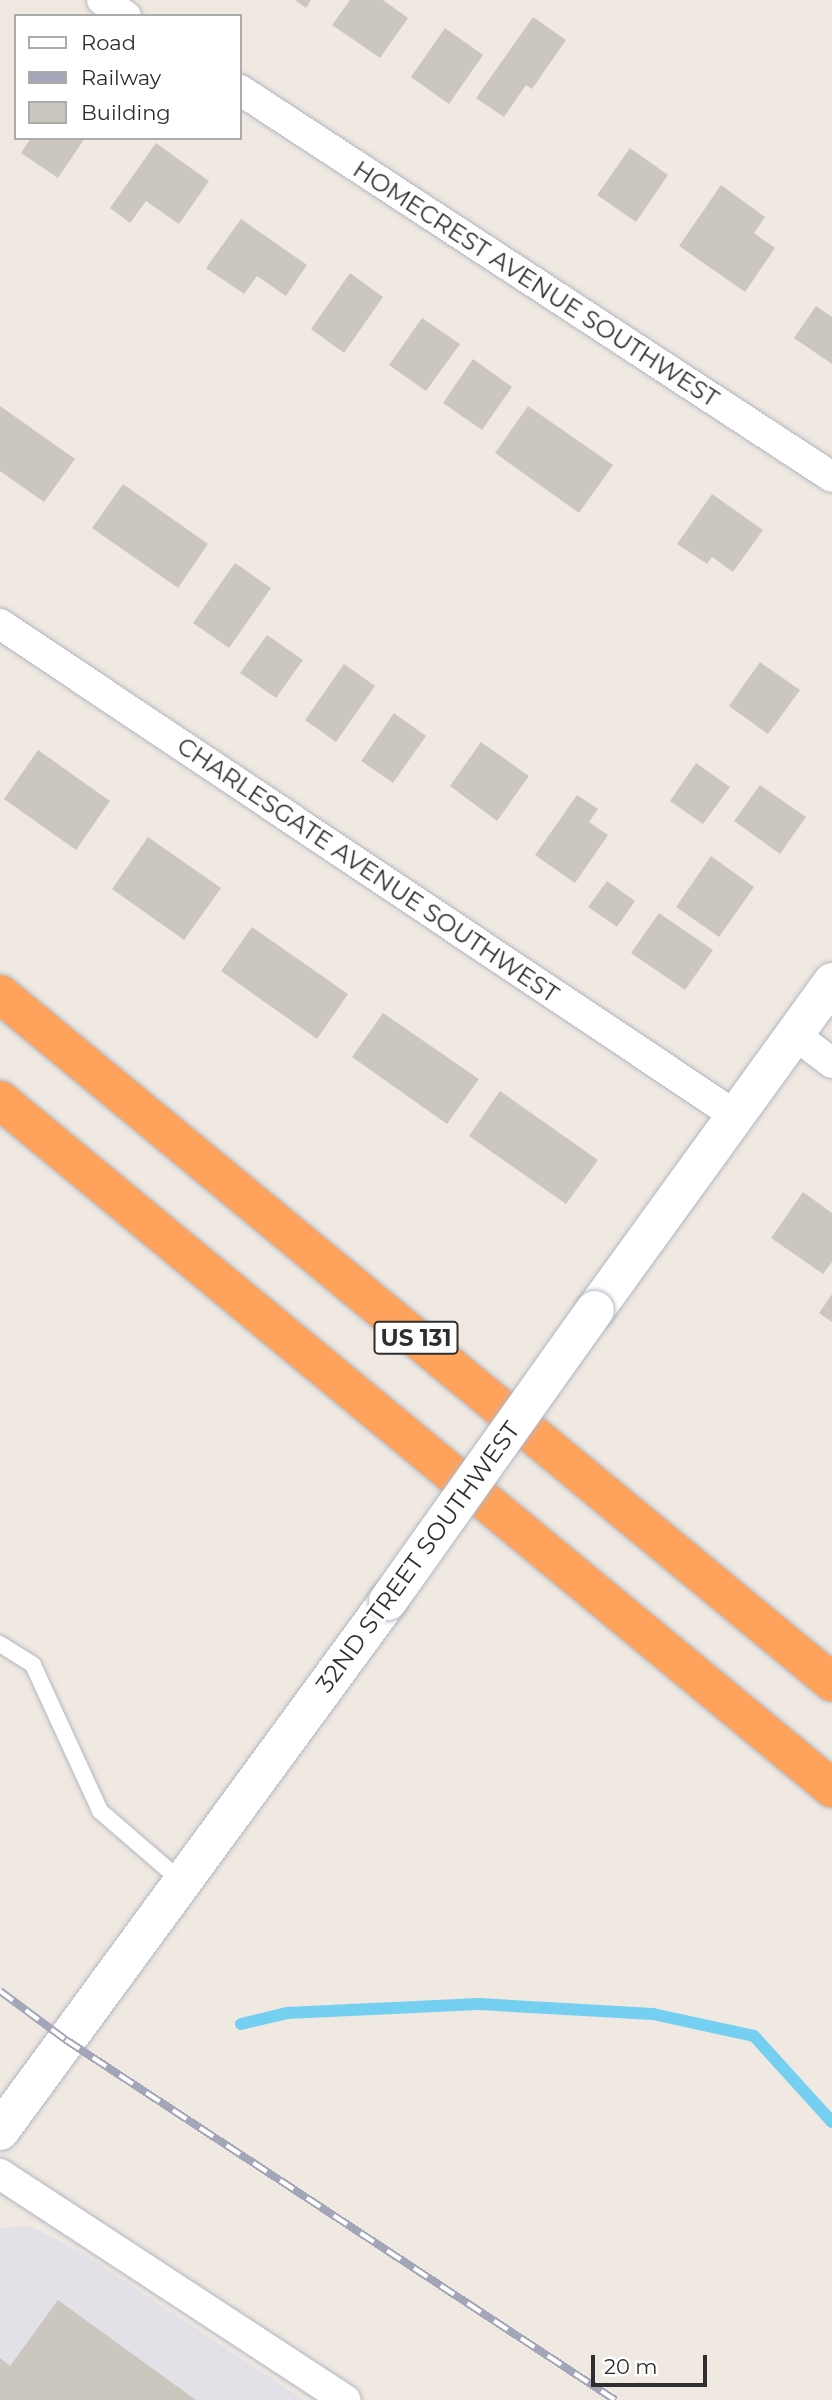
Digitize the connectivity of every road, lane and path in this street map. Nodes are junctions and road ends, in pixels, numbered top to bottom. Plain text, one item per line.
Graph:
1 (102, 0) edge
2 (123, 14) edge
3 (242, 91) edge
4 (832, 477) edge
5 (0, 624) edge
6 (832, 982) edge
7 (0, 994) edge
8 (794, 1034) junction
9 (832, 1063) edge
10 (0, 1100) edge
11 (736, 1116) junction
12 (0, 1644) edge
13 (832, 1682) edge
14 (832, 1788) edge
15 (181, 1881) junction
16 (0, 2130) edge
17 (0, 2174) edge
18 (346, 2400) edge

1 - 2 street
3 - 4 street, HOMECREST AVENUE SOUTHWEST
5 - 11 street, CHARLESGATE AVENUE SOUTHWEST
6 - 8 street, 32ND STREET SOUTHWEST
7 - 13 highway, US 131
8 - 9 street
8 - 11 street, 32ND STREET SOUTHWEST
10 - 14 highway
11 - 15 street, 32ND STREET SOUTHWEST, bridge
12 - 15 lane
15 - 16 street, 32ND STREET SOUTHWEST
17 - 18 street

